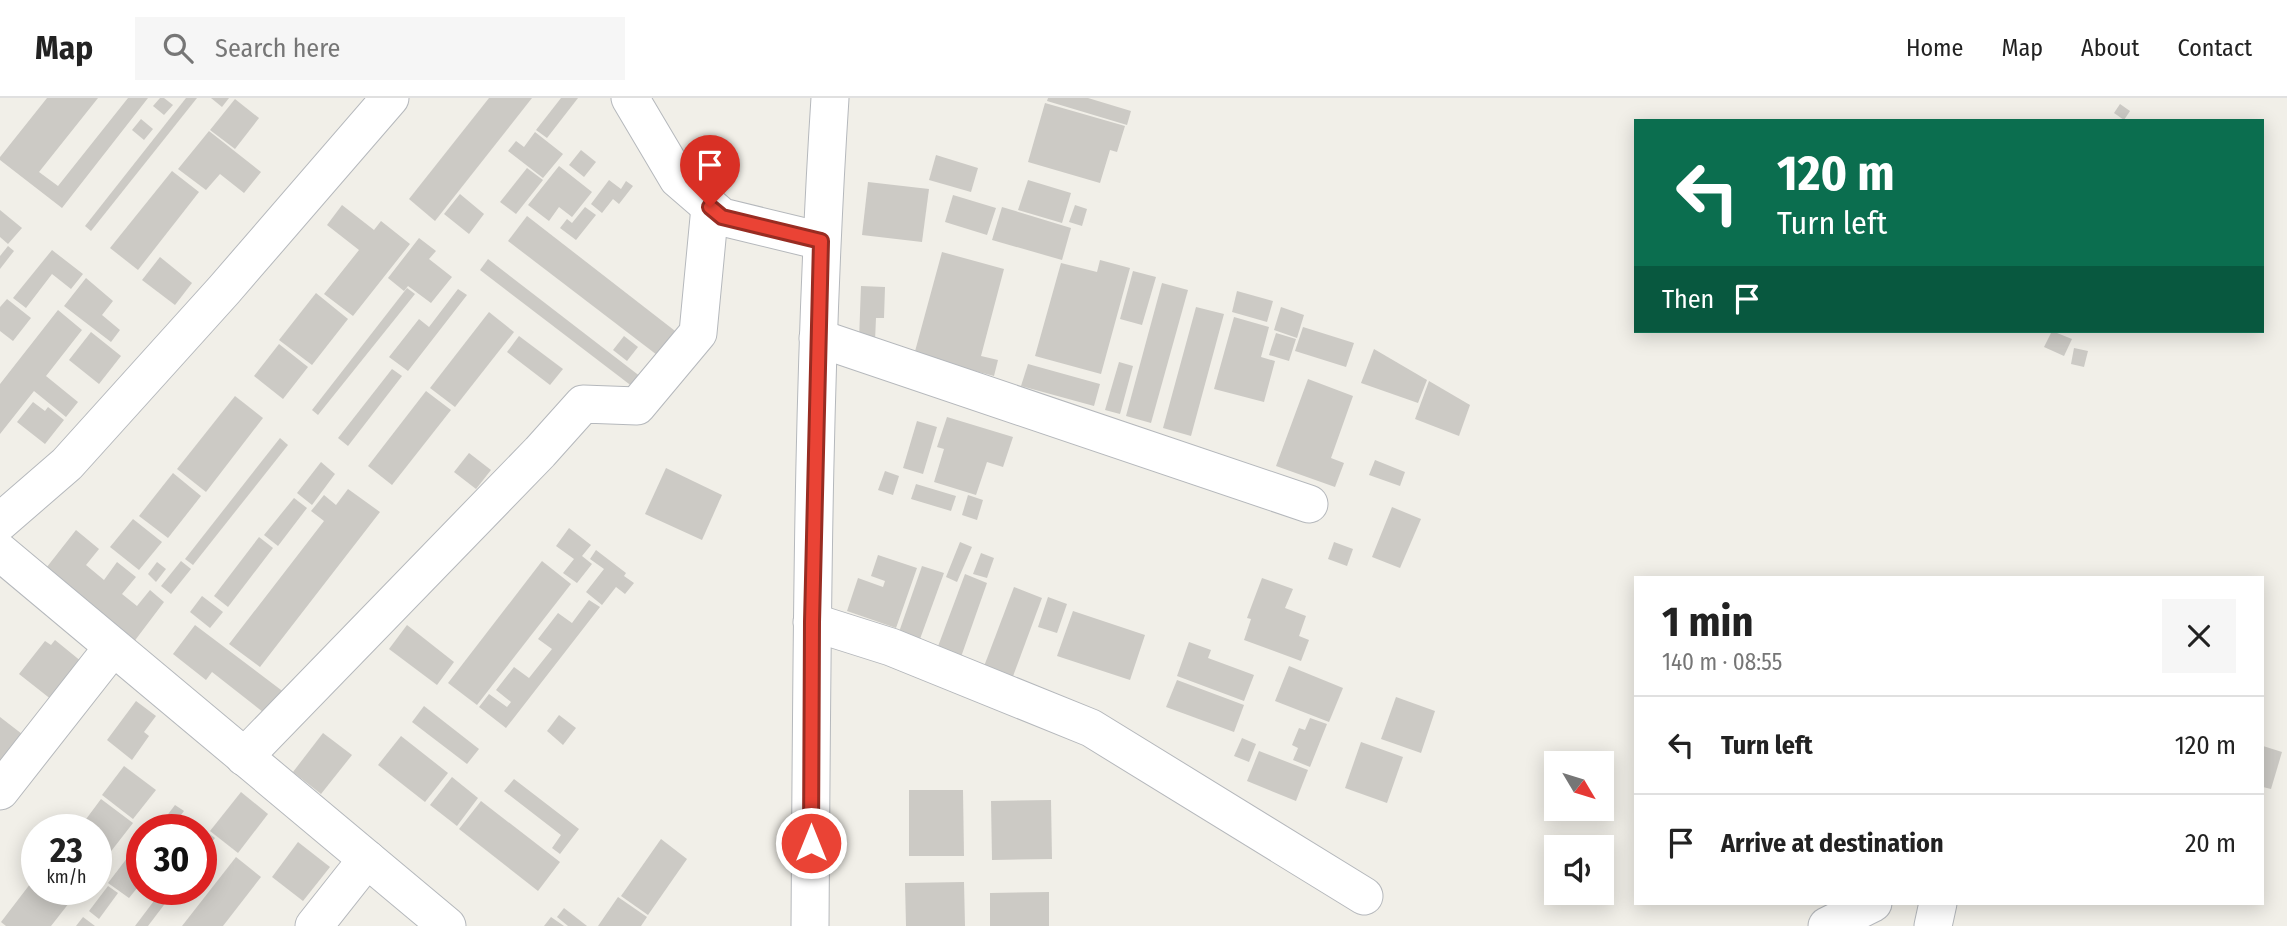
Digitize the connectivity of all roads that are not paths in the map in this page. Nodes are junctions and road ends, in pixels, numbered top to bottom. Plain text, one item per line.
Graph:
1 (390, 98) edge
2 (630, 98) edge
3 (830, 98) edge
4 (710, 207) junction
5 (821, 241) junction
6 (818, 338) junction
7 (1309, 504) dead end
8 (0, 522) edge
9 (0, 552) edge
10 (812, 622) junction
11 (113, 647) junction
12 (244, 757) junction
13 (0, 791) edge
14 (367, 859) junction
15 (1364, 896) dead end
16 (1869, 905) edge
17 (1938, 905) edge
18 (314, 926) edge
19 (447, 926) edge
20 (810, 926) edge
21 (1827, 926) edge
22 (1934, 926) edge

1 - 8 street
2 - 4 street
3 - 5 street
4 - 5 street
4 - 12 street
5 - 6 street
6 - 7 street
6 - 10 street
9 - 11 street
10 - 15 street
10 - 20 street
11 - 12 street
11 - 13 street
12 - 14 street
14 - 18 street
14 - 19 street
16 - 21 street
17 - 22 street

